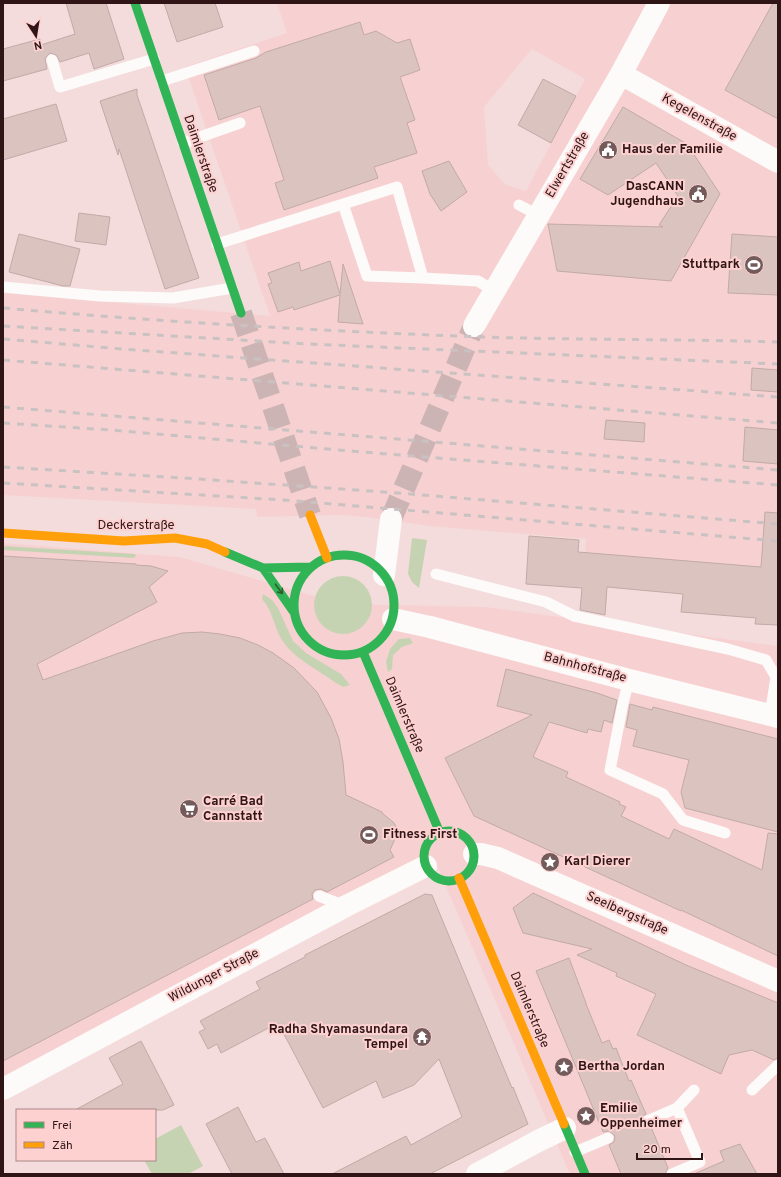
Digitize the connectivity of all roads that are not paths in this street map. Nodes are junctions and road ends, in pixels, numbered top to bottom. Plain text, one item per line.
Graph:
1 (135, 3) edge
2 (658, 3) edge
3 (254, 51) dead end
4 (154, 59) junction
5 (52, 60) dead end
6 (621, 74) junction
7 (162, 81) junction
8 (240, 123) dead end
9 (183, 142) junction
10 (778, 162) edge
11 (343, 204) junction
12 (519, 205) dead end
13 (538, 215) junction
14 (218, 244) junction
15 (423, 278) junction
16 (3, 287) edge
17 (232, 288) junction
18 (494, 291) junction
19 (241, 313) tunnel mouth
20 (474, 326) tunnel mouth
21 (310, 515) tunnel mouth
22 (391, 519) tunnel mouth
23 (3, 533) edge
24 (326, 558) junction
25 (311, 567) junction
26 (263, 568) junction
27 (436, 574) dead end
28 (384, 575) junction
29 (293, 611) junction
30 (393, 619) junction
31 (363, 652) junction
32 (629, 680) junction
33 (774, 716) edge
34 (440, 833) junction
35 (725, 833) dead end
36 (474, 854) junction
37 (426, 866) junction
38 (459, 878) junction
39 (319, 896) dead end
40 (346, 906) junction
41 (778, 981) edge
42 (778, 1066) edge
43 (3, 1089) edge
44 (694, 1090) dead end
45 (752, 1090) dead end
46 (677, 1108) junction
47 (646, 1122) dead end
48 (565, 1128) junction
49 (608, 1138) dead end
50 (575, 1152) junction
51 (477, 1174) edge
52 (585, 1174) edge
53 (672, 1174) edge

1 - 4 street, Daimlerstraße
2 - 6 street, Elwertstraße
3 - 7 lane
4 - 5 lane
4 - 7 street, Daimlerstraße
6 - 10 street, Kegelenstraße
6 - 13 street, Elwertstraße
7 - 9 street, Daimlerstraße
8 - 9 lane
9 - 14 street, Daimlerstraße
11 - 14 lane
11 - 15 lane
11 - 15 lane
12 - 13 lane
13 - 18 street, Elwertstraße
14 - 17 street, Daimlerstraße
15 - 18 lane
16 - 17 lane
17 - 19 street, Daimlerstraße
18 - 20 street, Elwertstraße
21 - 24 street
22 - 28 street
23 - 26 street, Deckerstraße
24 - 25 street
24 - 28 street
25 - 26 street, Deckerstraße
25 - 29 street
26 -> 29 street
27 - 33 lane
28 - 30 street
29 - 31 street
30 - 31 street
30 - 32 street, Bahnhofstraße
31 - 34 street, Daimlerstraße
32 - 33 street, Bahnhofstraße
32 - 35 lane
34 - 36 street
34 - 37 street
36 - 38 street
36 - 41 street, Seelbergstraße
37 - 38 street
37 - 40 street, Wildunger Straße
38 - 48 street, Daimlerstraße
39 - 40 lane
40 - 43 street, Wildunger Straße
42 - 45 lane
44 - 46 lane
46 - 47 lane
46 - 53 lane
48 - 50 street, Daimlerstraße
48 - 51 street
49 - 50 lane
50 - 52 street, Daimlerstraße

